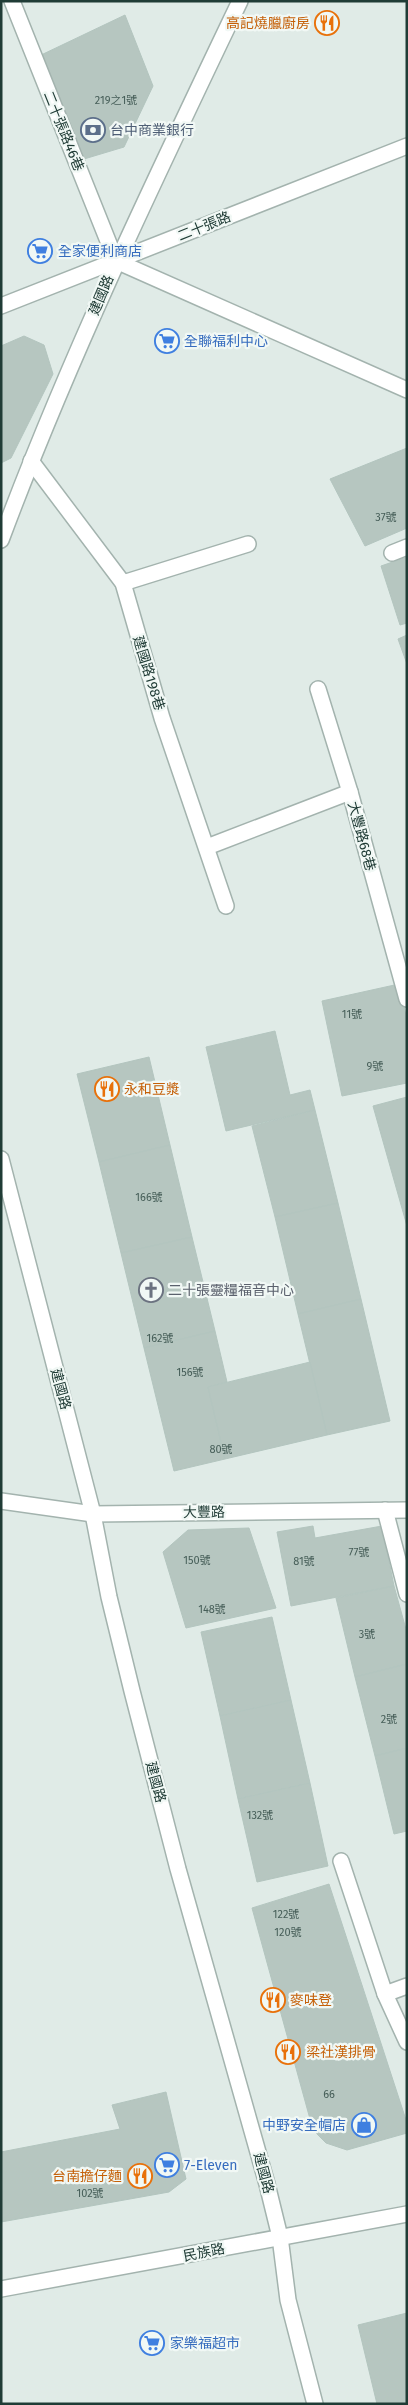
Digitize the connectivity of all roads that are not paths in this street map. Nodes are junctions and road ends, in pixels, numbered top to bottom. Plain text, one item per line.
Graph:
1 (12, 1) edge
2 (240, 1) edge
3 (407, 146) edge
4 (116, 261) junction
5 (1, 306) edge
6 (407, 390) edge
7 (31, 461) junction
8 (1, 540) edge
9 (248, 544) dead end
10 (407, 546) edge
11 (392, 553) dead end
12 (122, 583) junction
13 (318, 689) dead end
14 (350, 792) junction
15 (207, 847) junction
16 (226, 906) dead end
17 (407, 999) edge
18 (1, 1159) edge
19 (1, 1501) edge
20 (385, 1510) junction
21 (407, 1510) edge
22 (93, 1514) junction
23 (407, 1594) edge
24 (341, 1861) dead end
25 (407, 1986) edge
26 (385, 1994) junction
27 (407, 2042) edge
28 (407, 2214) edge
29 (280, 2237) junction
30 (1, 2289) edge
31 (315, 2404) edge

1 - 4 street, 二十張路46巷
2 - 4 street, 建國路
3 - 4 street, 二十張路
4 - 5 street, 二十張路
4 - 6 street
4 - 7 street, 建國路
7 - 8 street, 建國路
7 - 12 street, 建國路198巷
9 - 12 street
10 - 11 street
12 - 15 street, 建國路198巷
13 - 14 street
14 - 15 street, 大豐路68巷
14 - 17 street, 大豐路68巷
15 - 16 street, 建國路198巷
18 - 22 street, 建國路
19 - 22 street, 大豐路
20 - 21 street, 大豐路
20 - 22 street, 大豐路
20 - 23 street
22 - 29 street, 建國路
24 - 26 street
25 - 26 street
26 - 27 street
28 - 29 street, 民族路
29 - 30 street, 民族路
29 - 31 street, 建國路

